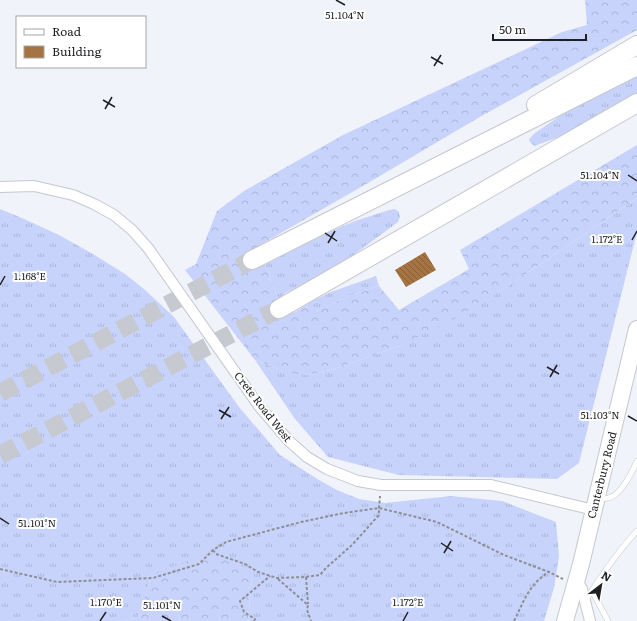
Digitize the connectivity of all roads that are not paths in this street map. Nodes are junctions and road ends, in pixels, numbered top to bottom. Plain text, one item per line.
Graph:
1 (637, 45) edge
2 (637, 66) edge
3 (637, 104) edge
4 (426, 172) junction
5 (0, 187) edge
6 (252, 260) tunnel mouth
7 (279, 309) tunnel mouth
8 (637, 329) edge
9 (637, 461) edge
10 (637, 471) edge
11 (629, 476) junction
12 (596, 504) junction
13 (637, 531) edge
14 (570, 580) junction
15 (592, 591) junction
16 (585, 601) junction
17 (565, 621) edge
18 (590, 621) edge
19 (608, 621) edge

1 - 4 highway
2 - 4 highway
3 - 7 highway
4 - 6 highway
5 - 12 street, Crete Road West
8 - 12 main road, Canterbury Road
9 - 11 lane
10 - 11 lane
11 - 12 lane
12 - 14 main road, Canterbury Road
13 - 15 lane
14 - 16 street
14 - 17 main road, Canterbury Road
15 - 16 lane
15 - 19 lane
16 - 18 street

